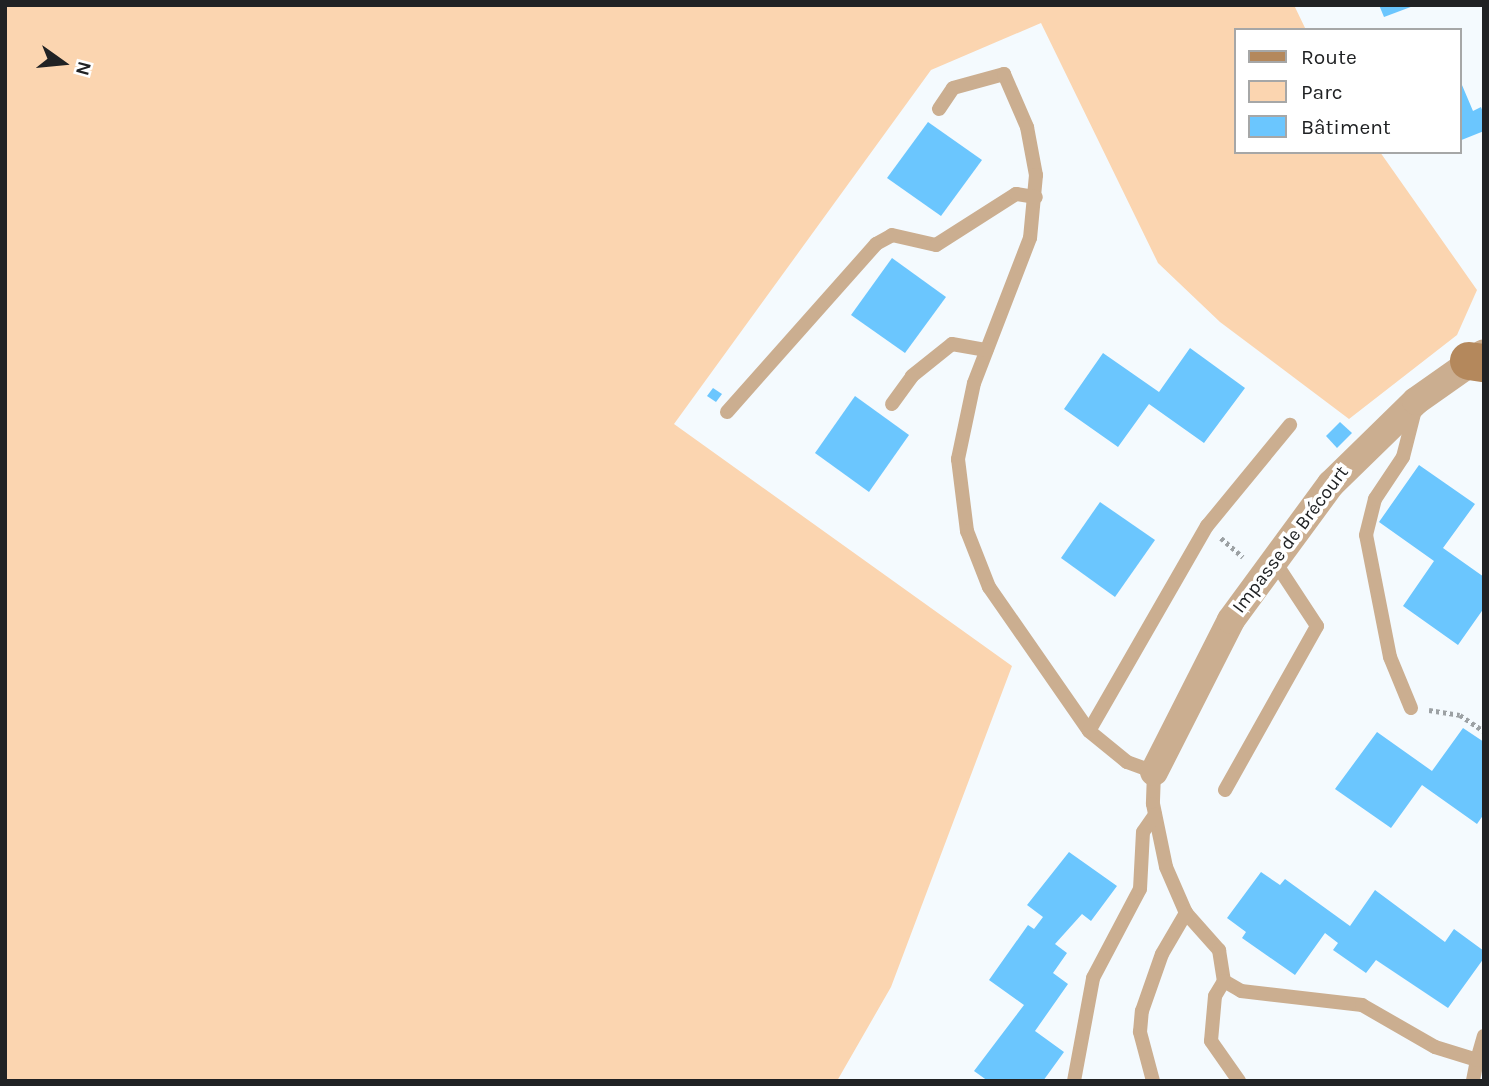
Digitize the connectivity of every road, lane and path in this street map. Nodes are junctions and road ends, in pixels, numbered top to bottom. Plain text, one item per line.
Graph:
1 (939, 109) dead end
2 (1036, 197) junction
3 (986, 350) junction
4 (1479, 359) edge
5 (1416, 401) junction
6 (892, 404) dead end
7 (727, 411) dead end
8 (1290, 425) dead end
9 (1207, 526) junction
10 (1267, 566) junction
11 (1411, 708) joint
12 (1089, 730) junction
13 (1484, 732) edge
14 (1154, 772) junction
15 (1225, 790) dead end
16 (1155, 815) junction
17 (1186, 913) junction
18 (1224, 981) junction
19 (1484, 1036) edge
20 (1477, 1059) junction
21 (1083, 1074) edge
22 (1074, 1081) edge
23 (1153, 1081) edge
24 (1239, 1081) edge
25 (1473, 1081) edge

1 - 2 lane
2 - 3 lane
2 - 7 lane
3 - 6 lane
3 - 12 lane
4 - 5 street, Impasse de Brécourt
5 - 10 street, Impasse de Brécourt
5 - 11 lane
8 - 9 lane
9 - 10 path
9 - 12 lane
10 - 14 street, Impasse de Brécourt
10 - 15 lane
11 - 13 path
12 - 14 lane
14 - 16 lane
16 - 17 lane
16 - 21 lane
17 - 18 lane
17 - 23 lane
18 - 20 lane
18 - 24 lane
19 - 20 lane
20 - 25 lane
21 - 22 lane

